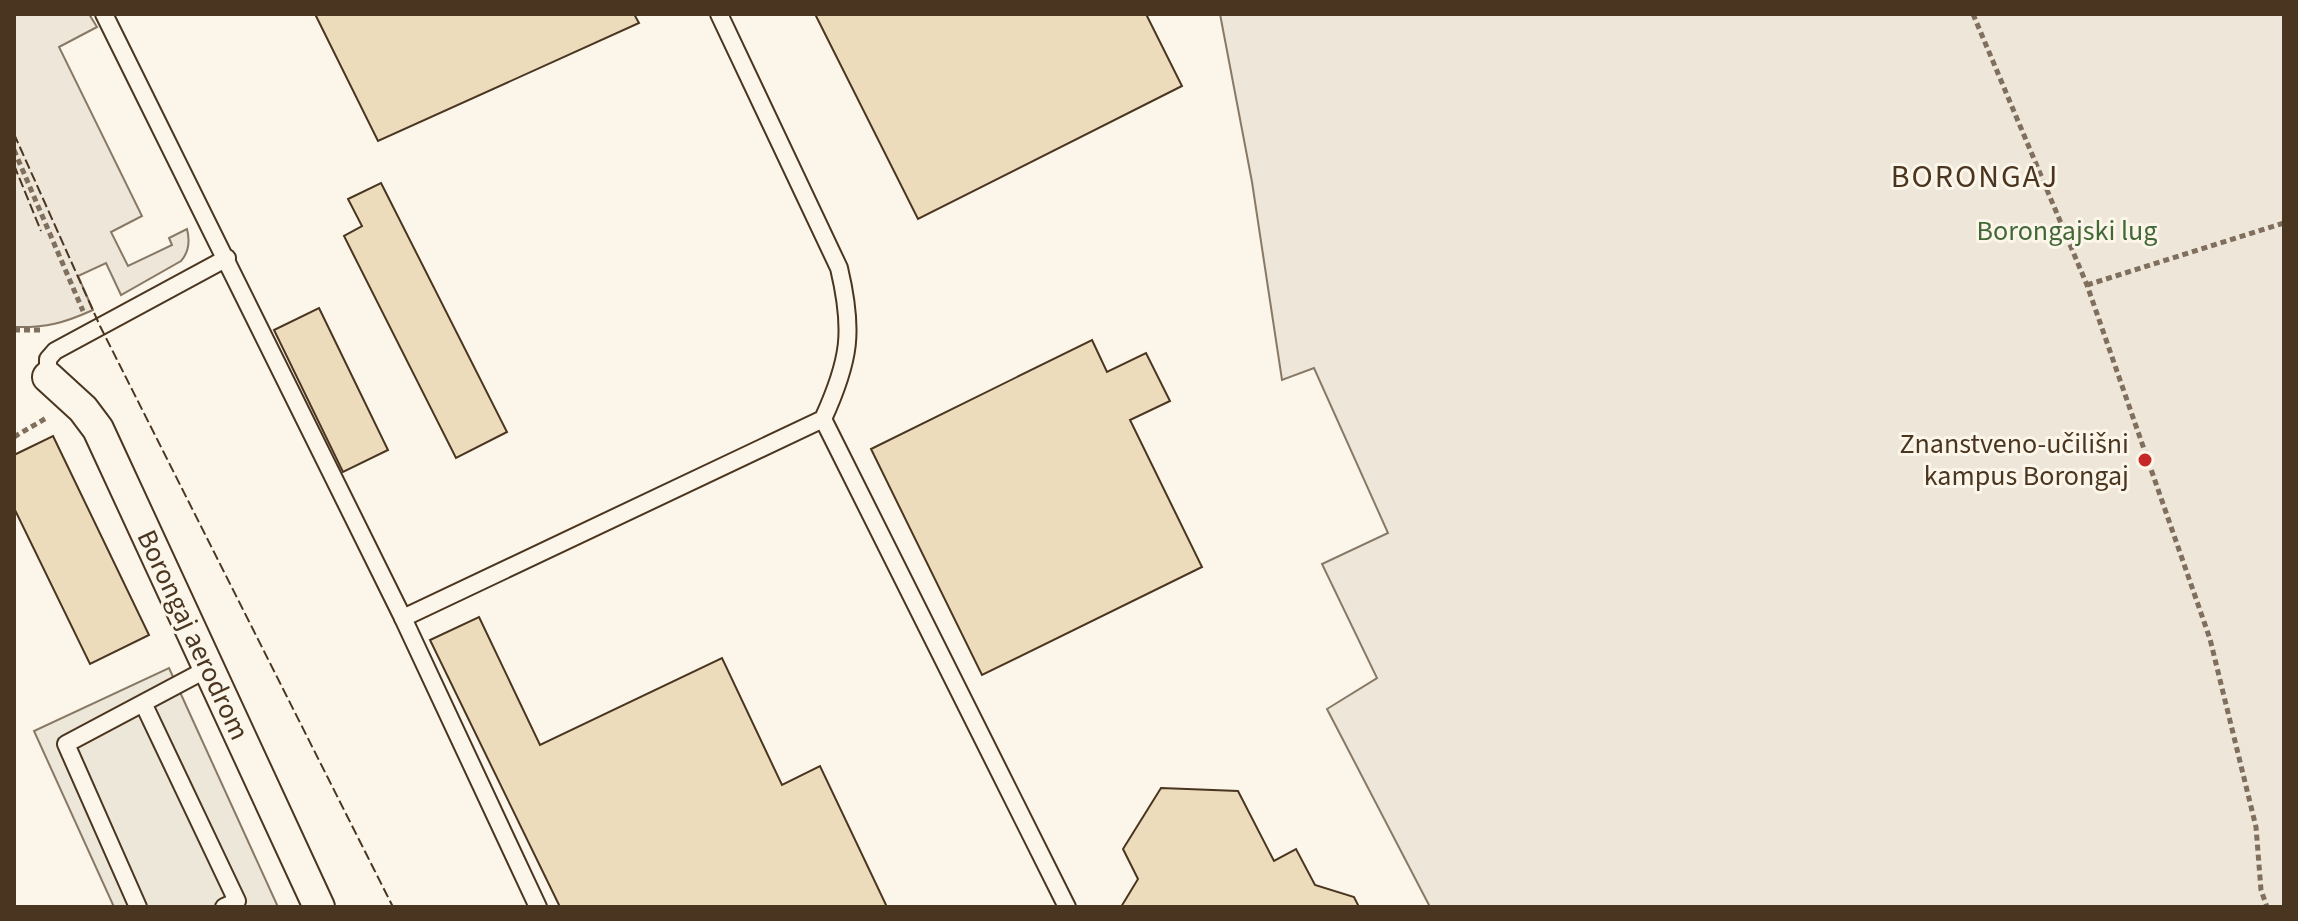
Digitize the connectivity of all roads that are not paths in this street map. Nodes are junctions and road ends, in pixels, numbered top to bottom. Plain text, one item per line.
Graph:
1 (104, 14) edge
2 (719, 14) edge
3 (227, 258) junction
4 (48, 377) joint
5 (823, 419) junction
6 (403, 618) junction
7 (209, 668) junction
8 (144, 705) junction
9 (138, 907) edge
10 (224, 907) edge
11 (319, 907) edge
12 (538, 907) edge
13 (1067, 907) edge

1 - 3 lane
2 - 5 lane
3 - 4 lane
3 - 6 lane
4 - 7 street, Borongaj aerodrom
5 - 6 lane
5 - 13 lane
6 - 12 lane
7 - 8 lane
7 - 11 street, Borongaj aerodrom
8 - 9 lane
8 - 10 lane

